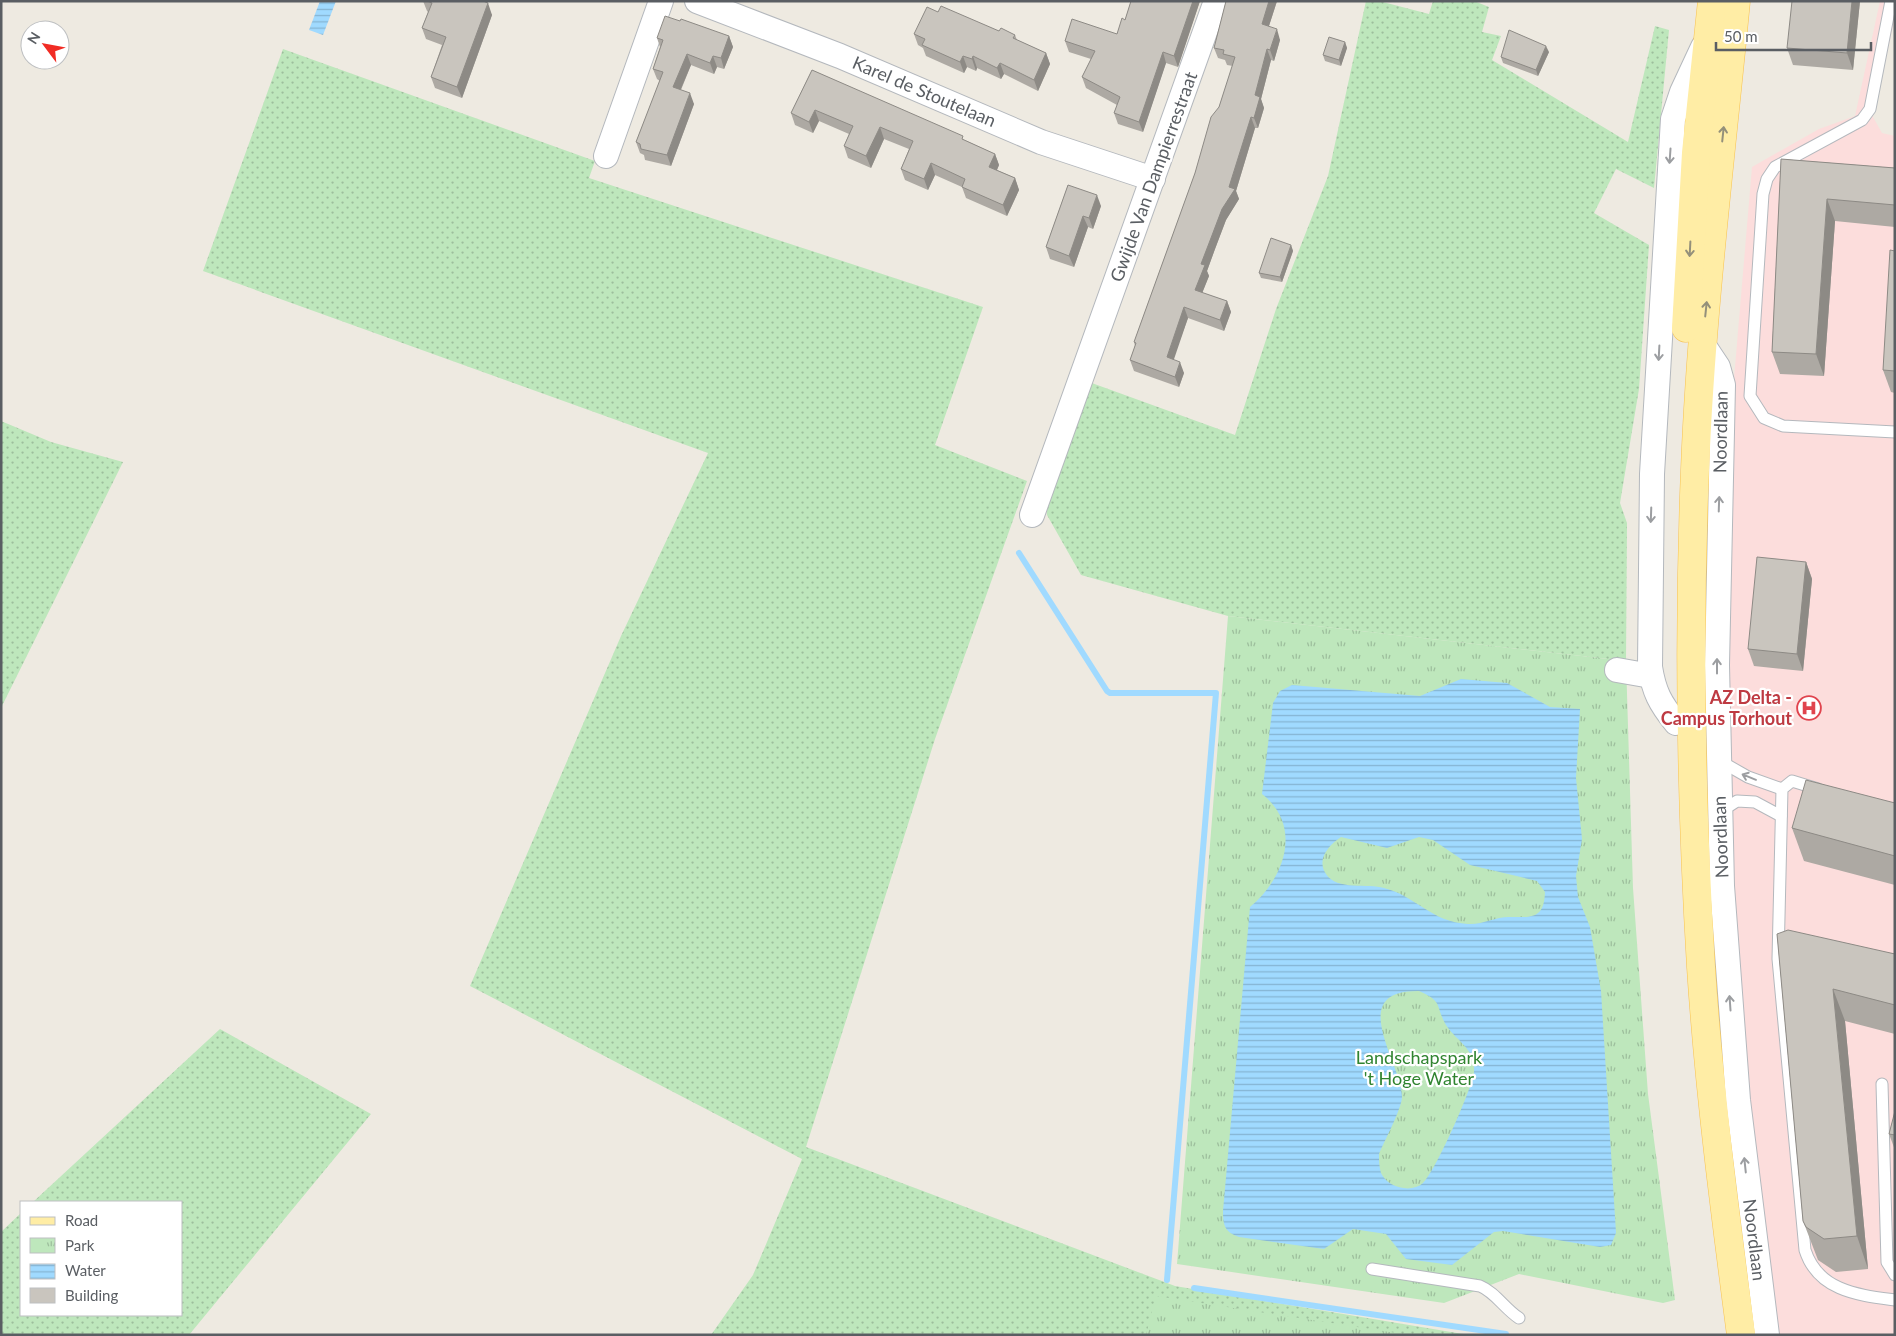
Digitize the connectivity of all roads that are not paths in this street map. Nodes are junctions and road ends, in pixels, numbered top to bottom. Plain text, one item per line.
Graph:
1 (661, 1) edge
2 (697, 1) edge
3 (1216, 1) edge
4 (1712, 1) edge
5 (1736, 1) edge
6 (1891, 1) edge
7 (1709, 34) junction
8 (606, 156) dead end
9 (1154, 179) junction
10 (1702, 343) junction
11 (1895, 432) edge
12 (1032, 515) dead end
13 (1617, 670) dead end
14 (1651, 676) junction
15 (1676, 722) junction
16 (1718, 760) junction
17 (1782, 789) junction
18 (1829, 792) edge
19 (1720, 812) junction
20 (1781, 816) junction
21 (1882, 1084) dead end
22 (1372, 1269) dead end
23 (1895, 1275) edge
24 (1895, 1300) edge
25 (1519, 1318) dead end
26 (1724, 1335) edge
27 (1742, 1335) edge
28 (1767, 1335) edge

1 - 8 street
2 - 9 street, Karel de Stoutelaan
3 - 9 street, Gwijde Van Dampierrestraat
4 - 7 main road
10 -> 5 main road, Noordlaan
6 - 11 lane
7 -> 14 street
7 -> 15 main road
9 - 12 street, Gwijde Van Dampierrestraat
16 -> 10 street, Noordlaan
10 - 27 main road, Noordlaan
13 - 14 street
14 - 15 street
15 - 26 main road
17 -> 16 lane
16 - 19 street, Noordlaan
17 - 18 lane
17 - 20 lane
19 - 20 lane
28 -> 19 street, Noordlaan
20 - 24 lane
21 - 23 lane
22 - 25 lane

